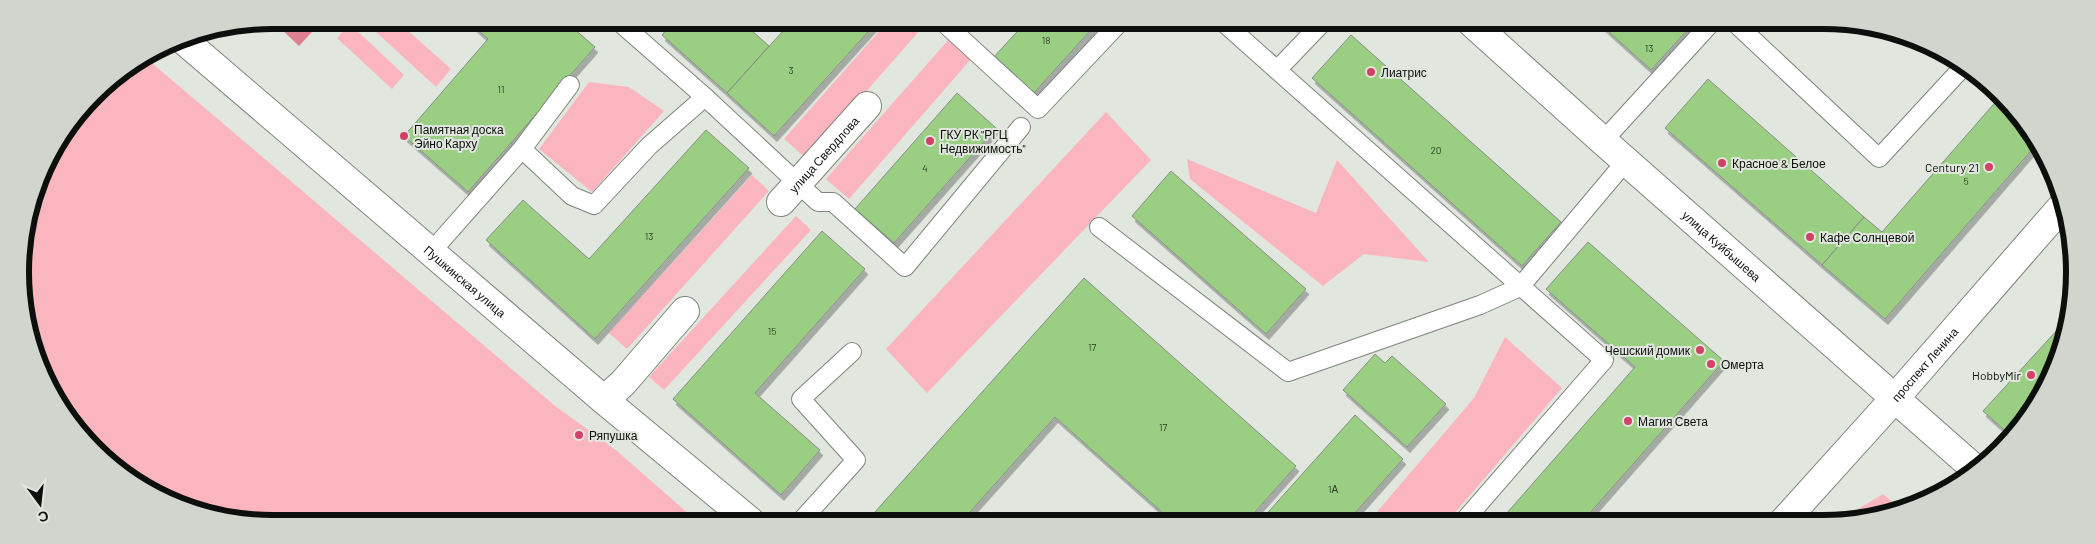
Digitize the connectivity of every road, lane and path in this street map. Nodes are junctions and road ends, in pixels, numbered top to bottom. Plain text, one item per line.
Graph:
1 (627, 29) edge
2 (950, 29) edge
3 (1113, 29) edge
4 (1231, 29) edge
5 (1317, 29) edge
6 (1480, 29) edge
7 (1706, 29) edge
8 (1741, 29) edge
9 (188, 44) edge
10 (1278, 70) junction
11 (1959, 71) edge
12 (570, 85) dead end
13 (705, 97) junction
14 (867, 106) dead end
15 (1021, 127) dead end
16 (1603, 141) junction
17 (522, 149) junction
18 (1626, 161) junction
19 (790, 193) junction
20 (2058, 210) edge
21 (1099, 227) dead end
22 (431, 252) junction
23 (1520, 287) junction
24 (685, 311) dead end
25 (852, 352) dead end
26 (1896, 398) junction
27 (604, 400) junction
28 (1971, 465) edge
29 (743, 515) edge
30 (806, 515) edge
31 (1469, 515) edge
32 (1789, 515) edge

1 - 13 lane
2 - 3 lane
4 - 10 lane
5 - 10 lane
6 - 16 street, улица Куйбышева
7 - 16 lane
8 - 11 lane
9 - 22 street, Пушкинская улица
10 - 23 lane
12 - 17 lane
13 - 17 lane
13 - 19 lane
14 - 19 street, улица Свердлова
15 - 19 lane
16 - 18 street, улица Куйбышева
17 - 22 lane
18 - 23 lane
18 - 26 street, улица Куйбышева
20 - 26 street, проспект Ленина
21 - 23 lane
22 - 27 street, Пушкинская улица
23 - 31 lane
24 - 27 street
25 - 30 lane
26 - 28 street, улица Куйбышева
26 - 32 street, проспект Ленина
27 - 29 street, Пушкинская улица

